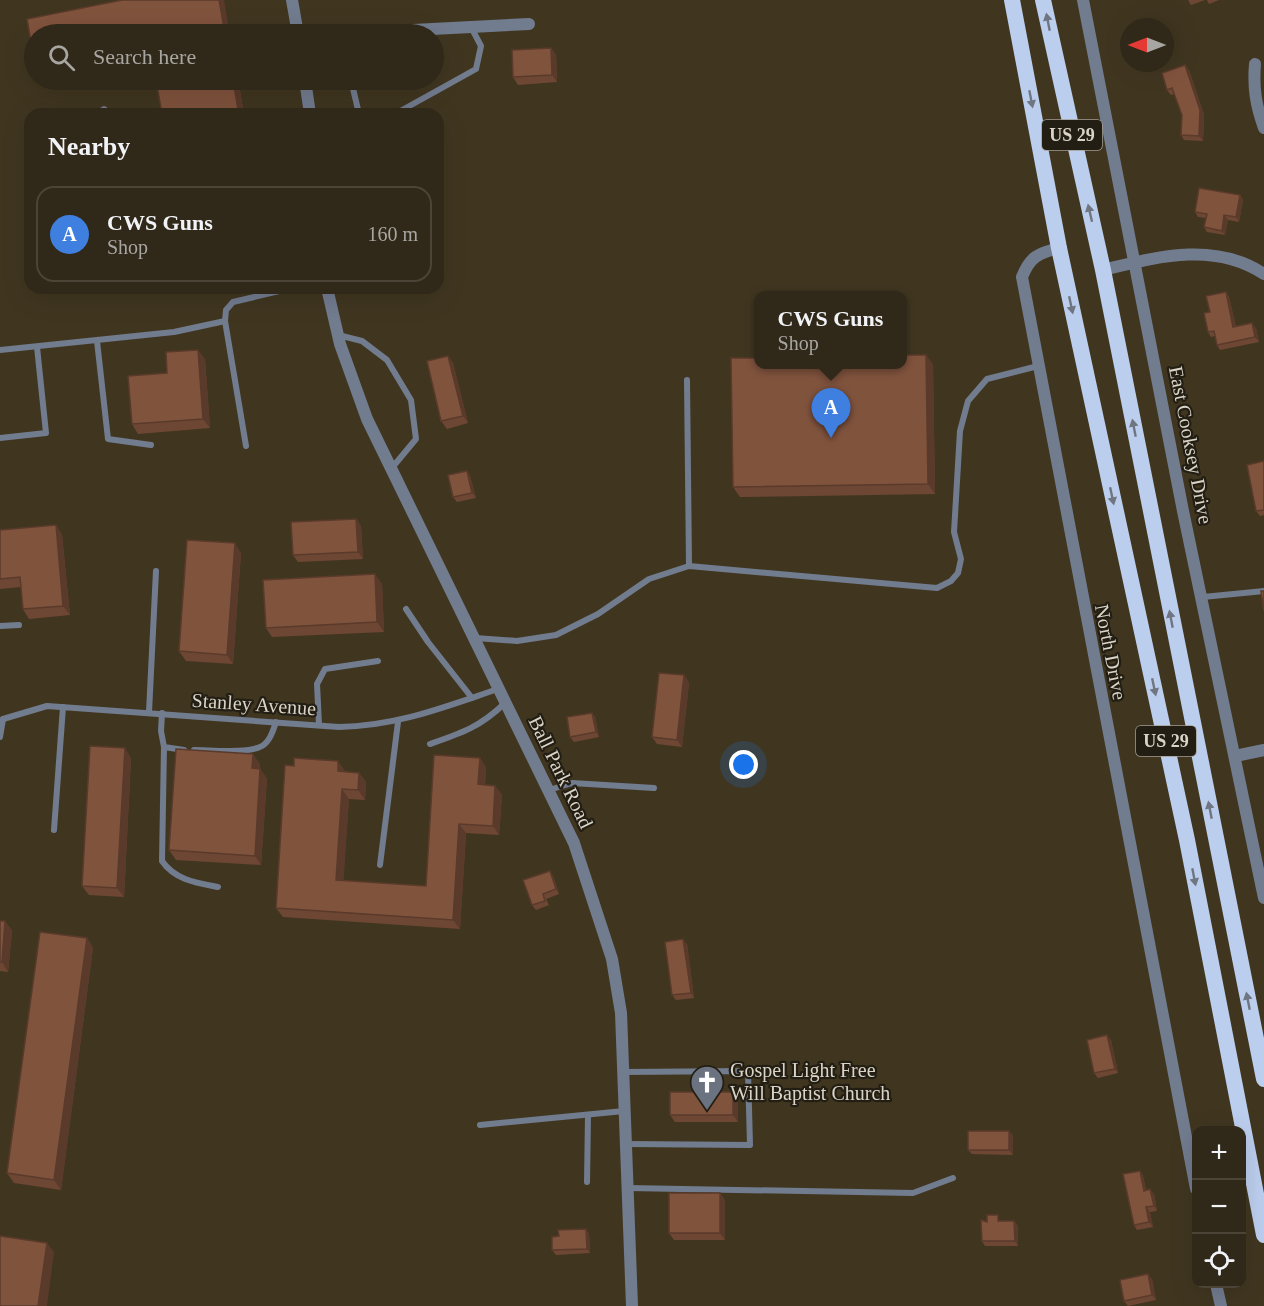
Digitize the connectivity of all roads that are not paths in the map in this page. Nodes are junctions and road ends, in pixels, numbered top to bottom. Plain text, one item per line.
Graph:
1 (292, 0) edge
2 (1012, 0) edge
3 (1043, 0) edge
4 (1083, 0) edge
5 (296, 24) edge
6 (529, 24) dead end
7 (471, 27) junction
8 (444, 28) edge
9 (1255, 64) dead end
10 (444, 87) edge
11 (306, 90) edge
12 (353, 90) edge
13 (438, 90) edge
14 (309, 108) edge
15 (358, 108) edge
16 (406, 108) edge
17 (1264, 128) edge
18 (1059, 248) junction
19 (1136, 262) junction
20 (1103, 270) junction
21 (1264, 274) edge
22 (268, 294) edge
23 (328, 294) edge
24 (225, 321) junction
25 (338, 335) junction
26 (97, 341) junction
27 (37, 347) junction
28 (0, 350) edge
29 (1038, 366) junction
30 (687, 380) dead end
31 (0, 438) edge
32 (151, 445) dead end
33 (246, 446) dead end
34 (391, 470) junction
35 (689, 566) junction
36 (156, 571) dead end
37 (1264, 591) edge
38 (1203, 597) junction
39 (406, 609) dead end
40 (19, 625) dead end
41 (0, 626) edge
42 (474, 638) junction
43 (378, 661) dead end
44 (499, 689) junction
45 (472, 698) junction
46 (506, 702) junction
47 (63, 707) junction
48 (149, 712) junction
49 (162, 713) junction
50 (2, 718) edge
51 (276, 722) junction
52 (398, 722) junction
53 (319, 725) junction
54 (0, 737) edge
55 (430, 744) dead end
56 (164, 747) junction
57 (1264, 750) edge
58 (1235, 756) junction
59 (654, 788) dead end
60 (548, 790) junction
61 (54, 830) dead end
62 (380, 864) dead end
63 (218, 887) dead end
64 (1264, 898) edge
65 (623, 1072) junction
66 (1264, 1079) edge
67 (625, 1111) junction
68 (588, 1115) junction
69 (480, 1125) dead end
70 (626, 1144) junction
71 (953, 1178) dead end
72 (1195, 1180) edge
73 (587, 1182) dead end
74 (628, 1188) junction
75 (1264, 1234) edge
76 (1217, 1288) edge
77 (631, 1306) edge
78 (1221, 1306) edge

1 - 5 street
2 -> 18 highway, US 29
20 -> 3 highway, US 29
4 - 19 street, East Cooksey Drive
6 - 7 street
7 - 8 street
7 - 10 lane
9 - 17 street
11 - 14 street
12 - 15 lane
13 - 16 lane
18 - 29 street, North Drive
18 -> 75 highway, US 29
19 - 20 street
19 - 21 street
19 - 38 street, East Cooksey Drive
66 -> 20 highway, US 29
22 - 24 lane
23 - 25 street, Ball Park Road
24 - 26 lane
24 - 33 lane
25 - 34 street, Ball Park Road
25 - 34 lane
26 - 27 lane
26 - 32 lane
27 - 28 lane
27 - 31 lane
29 - 35 lane
29 - 72 street, North Drive
30 - 35 lane
34 - 42 street, Ball Park Road
35 - 42 lane
36 - 48 lane
37 - 38 lane
38 - 58 street, East Cooksey Drive
39 - 45 lane
40 - 41 lane
42 - 44 street, Ball Park Road
43 - 53 lane
44 - 45 lane, Stanley Avenue
44 - 46 street, Ball Park Road
45 - 52 lane, Stanley Avenue
46 - 55 lane
46 - 60 street, Ball Park Road
47 - 48 lane, Stanley Avenue
47 - 50 lane, Stanley Avenue
47 - 61 lane
48 - 49 lane, Stanley Avenue
49 - 51 lane, Stanley Avenue
49 - 56 lane
50 - 54 lane
51 - 53 lane, Stanley Avenue
51 - 56 lane
52 - 53 lane, Stanley Avenue
52 - 62 lane
56 - 63 lane
57 - 58 street
58 - 64 street, East Cooksey Drive
59 - 60 lane
60 - 65 street, Ball Park Road
65 - 67 street, Ball Park Road
65 - 70 lane
67 - 68 lane
67 - 70 street, Ball Park Road
68 - 69 lane
68 - 73 lane
70 - 74 street, Ball Park Road
71 - 74 lane
74 - 77 street, Ball Park Road
76 - 78 street

